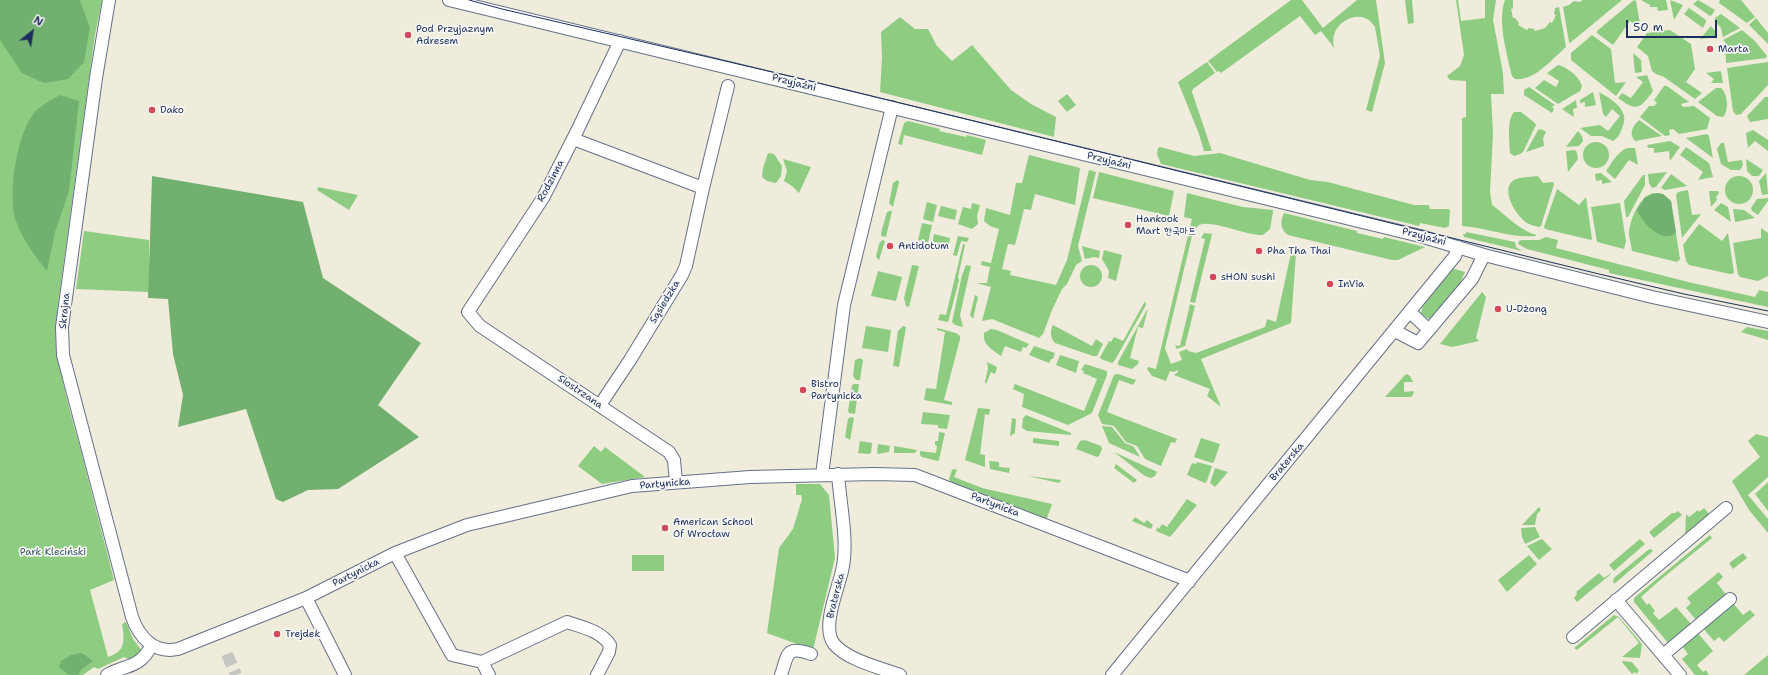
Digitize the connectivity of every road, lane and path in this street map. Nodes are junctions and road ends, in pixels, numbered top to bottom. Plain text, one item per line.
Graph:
1 (109, 0) edge
2 (449, 0) edge
3 (620, 41) junction
4 (728, 86) dead end
5 (892, 107) junction
6 (573, 139) junction
7 (703, 188) junction
8 (1458, 247) junction
9 (1484, 255) junction
10 (468, 312) joint
11 (1410, 312) junction
12 (1768, 322) edge
13 (1429, 330) junction
14 (1395, 331) junction
15 (600, 405) junction
16 (838, 474) junction
17 (822, 475) junction
18 (676, 482) junction
19 (1726, 508) dead end
20 (395, 553) junction
21 (1189, 582) junction
22 (306, 598) junction
23 (1730, 598) dead end
24 (1616, 600) junction
25 (1573, 637) dead end
26 (152, 645) junction
27 (811, 654) dead end
28 (1662, 655) junction
29 (482, 662) junction
30 (107, 675) edge
31 (345, 675) edge
32 (489, 675) edge
33 (597, 675) edge
34 (781, 675) edge
35 (900, 675) edge
36 (1112, 675) edge
37 (1680, 675) edge

1 - 26 street, Skrajna
2 - 3 street, Przyjaźni
3 - 5 street, Przyjaźni
3 - 6 street, Rodzinna
4 - 7 street, Sąsiedzka
5 - 8 street, Przyjaźni
5 - 17 street
6 - 7 street
6 - 10 street, Rodzinna
7 - 15 street, Sąsiedzka
8 - 9 street, Przyjaźni
8 - 11 street, Braterska
9 - 12 street, Przyjaźni
9 - 13 street
10 - 15 street, Siostrzana
11 - 13 street
11 - 14 street, Braterska
13 - 14 street
14 - 21 street, Braterska
15 - 18 street, Siostrzana
16 - 17 street, Partynicka
16 - 21 street, Partynicka
16 - 35 street, Braterska
17 - 18 street, Partynicka
18 - 20 street, Partynicka
19 - 24 street
20 - 22 street, Partynicka
20 - 29 street
21 - 36 street, Braterska
22 - 26 street, Partynicka
22 - 31 street
23 - 28 street
24 - 25 street
24 - 28 street
26 - 30 street
27 - 34 street
28 - 37 street
29 - 32 street
29 - 33 street

